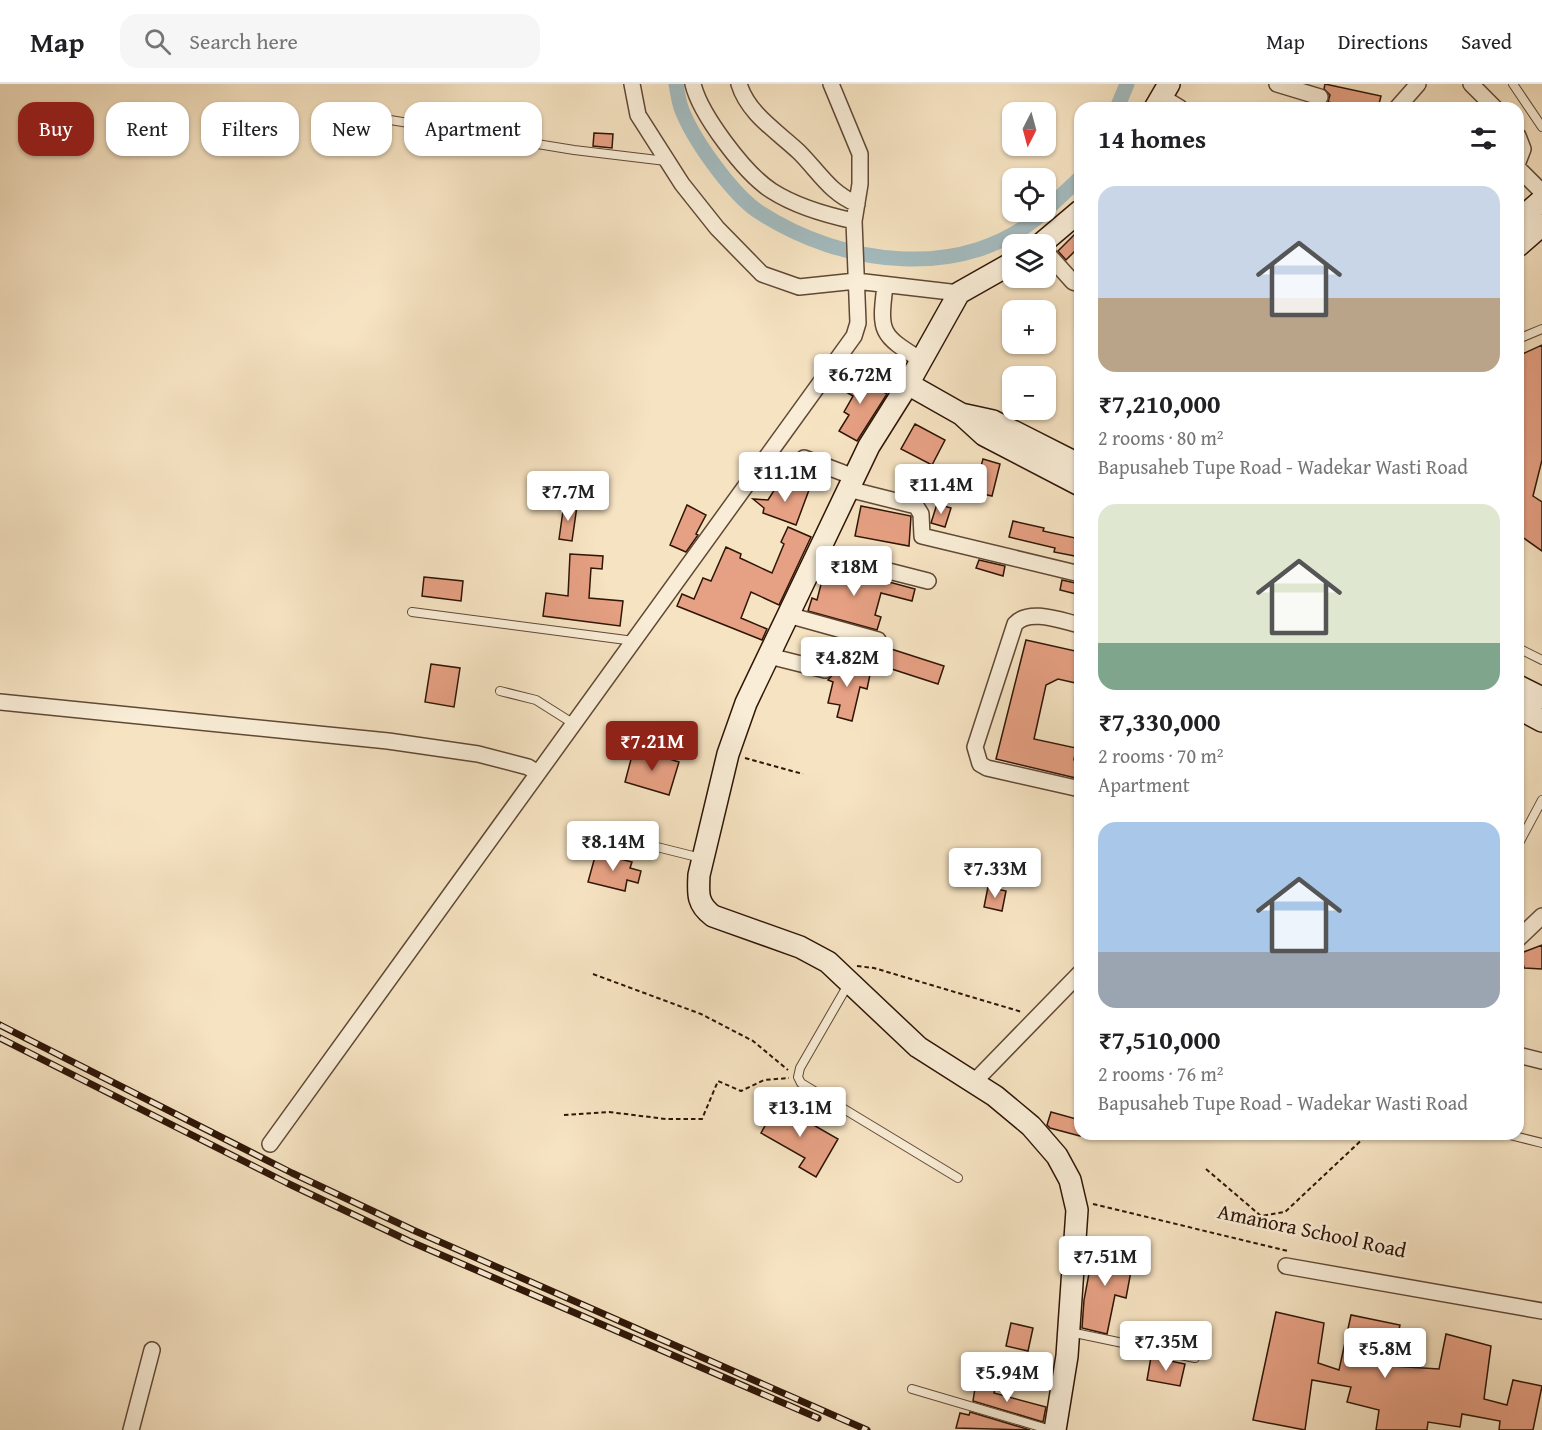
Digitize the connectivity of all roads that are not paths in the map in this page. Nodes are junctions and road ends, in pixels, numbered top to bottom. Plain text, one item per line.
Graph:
1 (632, 84) edge
2 (693, 84) edge
3 (739, 84) edge
4 (831, 84) edge
5 (1277, 84) edge
6 (1418, 84) edge
7 (1471, 84) edge
8 (1513, 84) edge
9 (1320, 97) dead end
10 (1402, 102) edge
11 (1489, 102) edge
12 (392, 120) edge
13 (1542, 127) edge
14 (667, 162) junction
15 (1524, 174) edge
16 (1542, 192) edge
17 (1542, 200) edge
18 (857, 204) junction
19 (1524, 216) edge
20 (854, 221) junction
21 (1074, 222) edge
22 (1542, 225) edge
23 (1056, 234) edge
24 (1524, 241) edge
25 (1056, 263) edge
26 (1002, 269) edge
27 (856, 281) junction
28 (1074, 282) edge
29 (885, 286) junction
30 (959, 293) junction
31 (1542, 329) edge
32 (1524, 336) edge
33 (921, 360) junction
34 (908, 384) junction
35 (804, 458) dead end
36 (1074, 476) edge
37 (851, 483) junction
38 (818, 552) junction
39 (1074, 573) edge
40 (928, 581) dead end
41 (412, 612) dead end
42 (788, 615) junction
43 (1074, 624) edge
44 (878, 640) dead end
45 (634, 641) junction
46 (1524, 651) edge
47 (769, 656) junction
48 (1542, 660) edge
49 (825, 670) dead end
50 (1524, 689) edge
51 (500, 691) dead end
52 (1542, 698) edge
53 (0, 702) edge
54 (1524, 711) edge
55 (1542, 721) edge
56 (574, 724) junction
57 (538, 774) junction
58 (1074, 788) edge
59 (1542, 800) edge
60 (585, 829) dead end
61 (1524, 834) edge
62 (703, 859) junction
63 (1542, 916) edge
64 (1524, 933) edge
65 (1074, 979) edge
66 (850, 982) junction
67 (1524, 1056) edge
68 (1542, 1061) edge
69 (974, 1082) junction
70 (1524, 1138) edge
71 (1542, 1143) edge
72 (270, 1144) dead end
73 (958, 1178) dead end
74 (1286, 1266) dead end
75 (1542, 1311) edge
76 (1068, 1331) junction
77 (152, 1350) dead end
78 (1196, 1358) dead end
79 (912, 1389) dead end
80 (130, 1430) edge
81 (1053, 1430) edge

1 - 14 street
2 - 20 street
3 - 18 street
4 - 18 street
5 - 9 street
6 - 10 street
7 - 11 street
8 - 13 lane
12 - 14 lane
14 - 27 street
15 - 16 street
17 - 19 street
18 - 20 street
20 - 27 street
21 - 23 street
22 - 24 street
25 - 28 street
26 - 30 street
27 - 29 street
27 - 45 street
29 - 30 street
29 - 33 street
30 - 33 street
31 - 32 lane
33 - 34 street
34 - 36 street
34 - 37 street
35 - 37 street
37 - 38 street
37 - 39 street
38 - 40 street
38 - 42 street
41 - 45 lane
42 - 44 street
42 - 47 street
43 - 58 street
45 - 56 street
46 - 48 lane
47 - 49 street
47 - 62 street
50 - 52 street
51 - 56 lane
53 - 57 street
54 - 55 street
56 - 57 street
57 - 72 street
59 - 61 lane
60 - 62 lane
62 - 66 street
63 - 64 street
65 - 69 street
66 - 69 street
66 - 73 lane
67 - 68 street
69 - 76 street
70 - 71 lane
74 - 75 street, Amanora School Road
76 - 78 lane
76 - 81 street
77 - 80 street
79 - 81 lane

